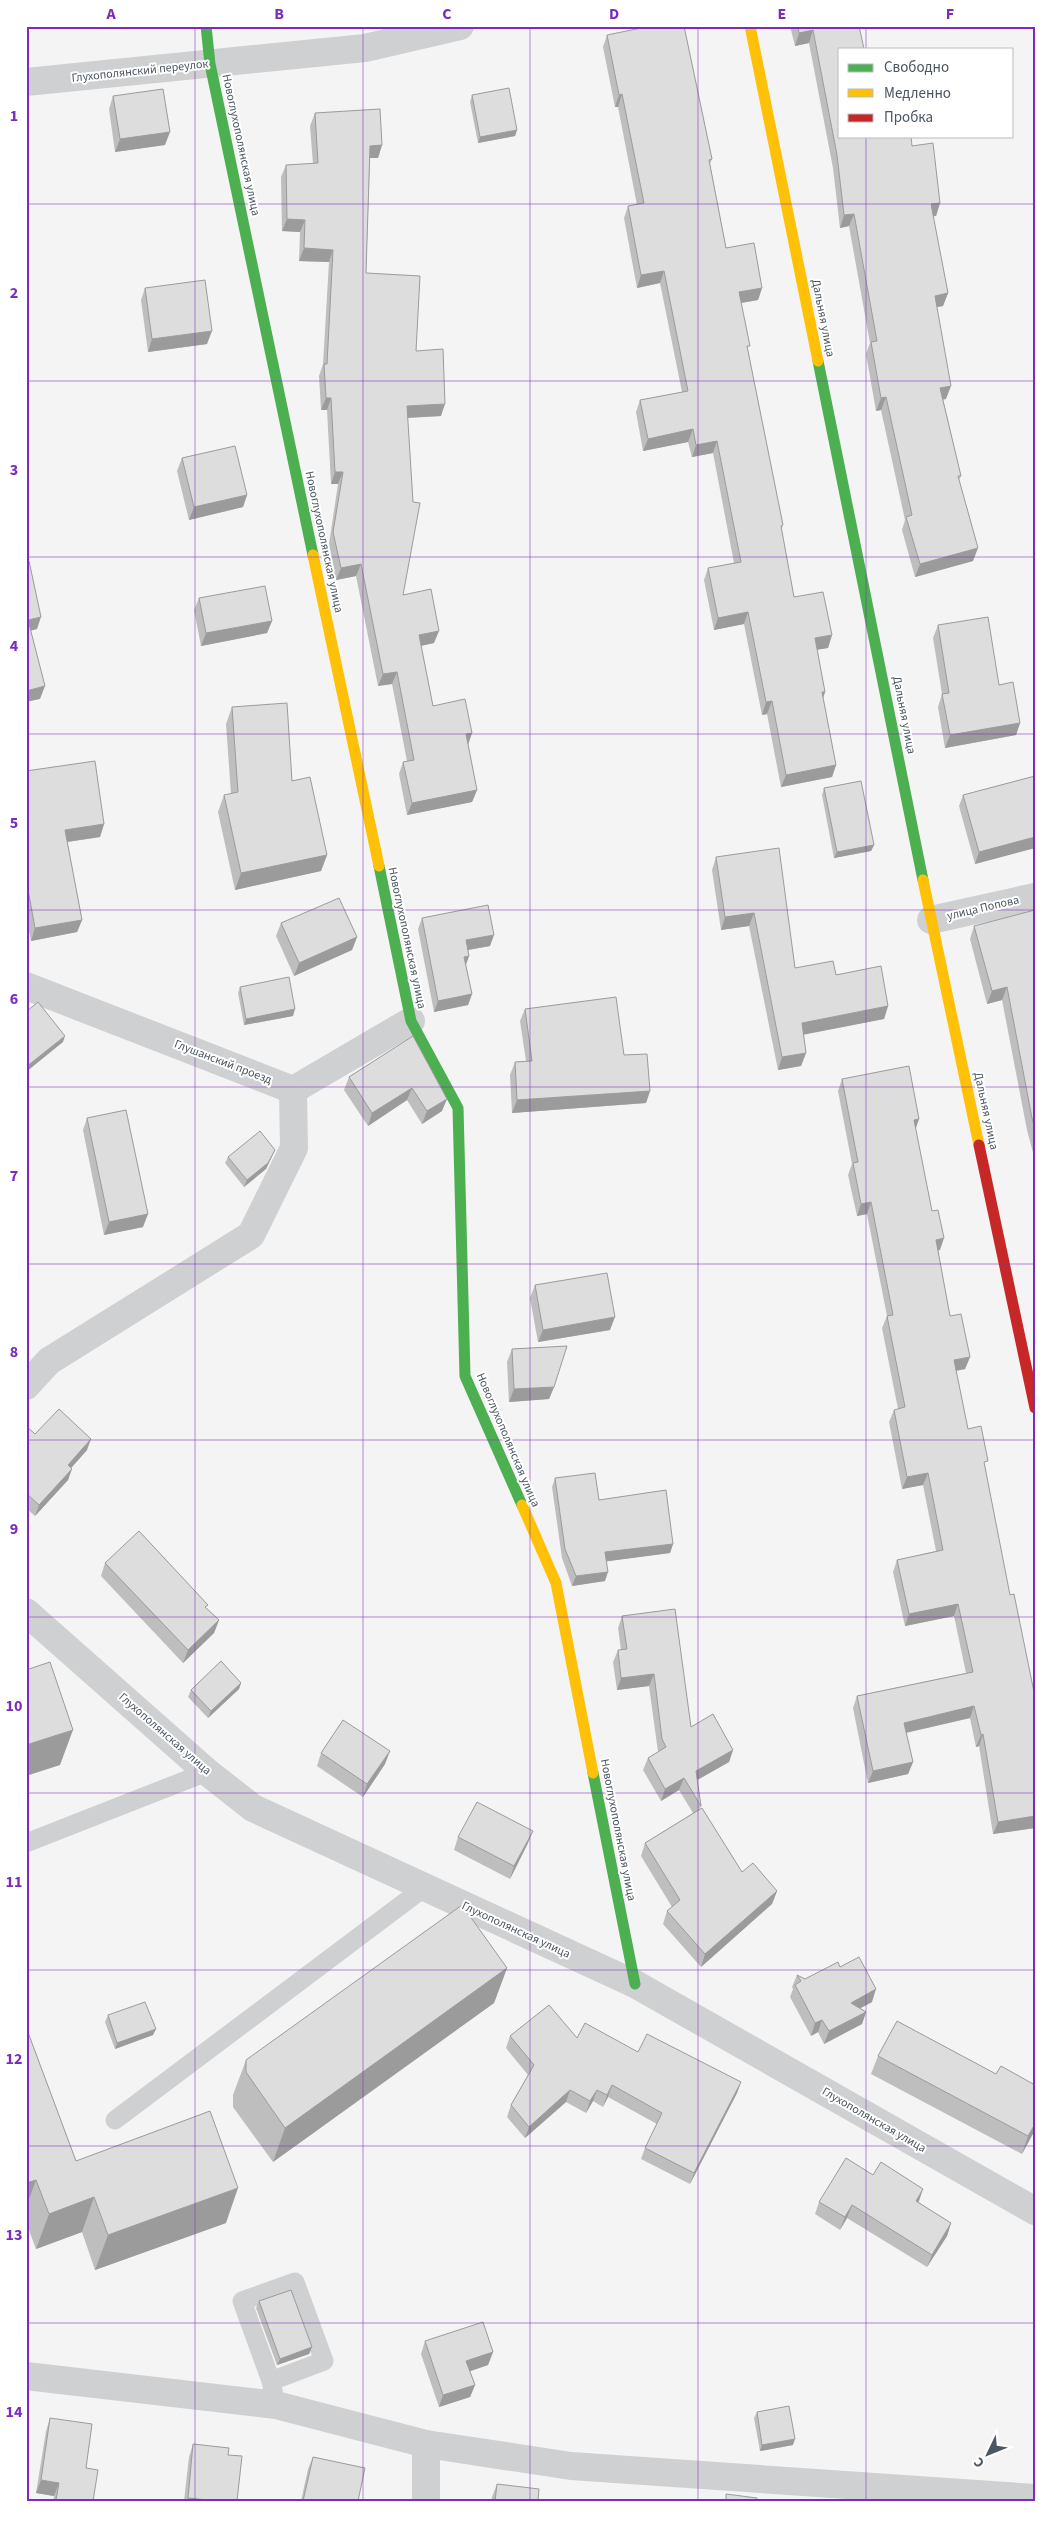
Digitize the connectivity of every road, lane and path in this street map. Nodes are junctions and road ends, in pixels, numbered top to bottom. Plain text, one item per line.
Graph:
1 (206, 26) edge
2 (460, 26) edge
3 (750, 26) edge
4 (210, 64) junction
5 (26, 82) edge
6 (1035, 897) edge
7 (931, 920) junction
8 (26, 986) edge
9 (411, 1021) junction
10 (293, 1090) junction
11 (26, 1386) edge
12 (1035, 1408) edge
13 (26, 1612) edge
14 (207, 1772) junction
15 (26, 1843) edge
16 (425, 1888) junction
17 (635, 1984) junction
18 (115, 2120) dead end
19 (1035, 2211) edge
20 (26, 2376) edge
21 (273, 2393) junction
22 (426, 2444) junction
23 (1035, 2498) edge
24 (426, 2501) edge

1 - 4 street, Новоглухополянская улица
2 - 4 street, Глухополянский переулок
3 - 7 street, Дальняя улица
4 - 5 street, Глухополянский переулок
4 - 9 street, Новоглухополянская улица
6 - 7 street, улица Попова
7 - 12 street, Дальняя улица
8 - 10 street, Глушанский проезд
9 - 10 street
9 - 17 street, Новоглухополянская улица
10 - 11 street
13 - 14 street, Глухополянская улица
14 - 15 lane
14 - 16 street, Глухополянская улица
16 - 17 street, Глухополянская улица
16 - 18 lane
17 - 19 street, Глухополянская улица
20 - 21 street
21 - 21 lane
21 - 22 street
22 - 23 street
22 - 24 street

